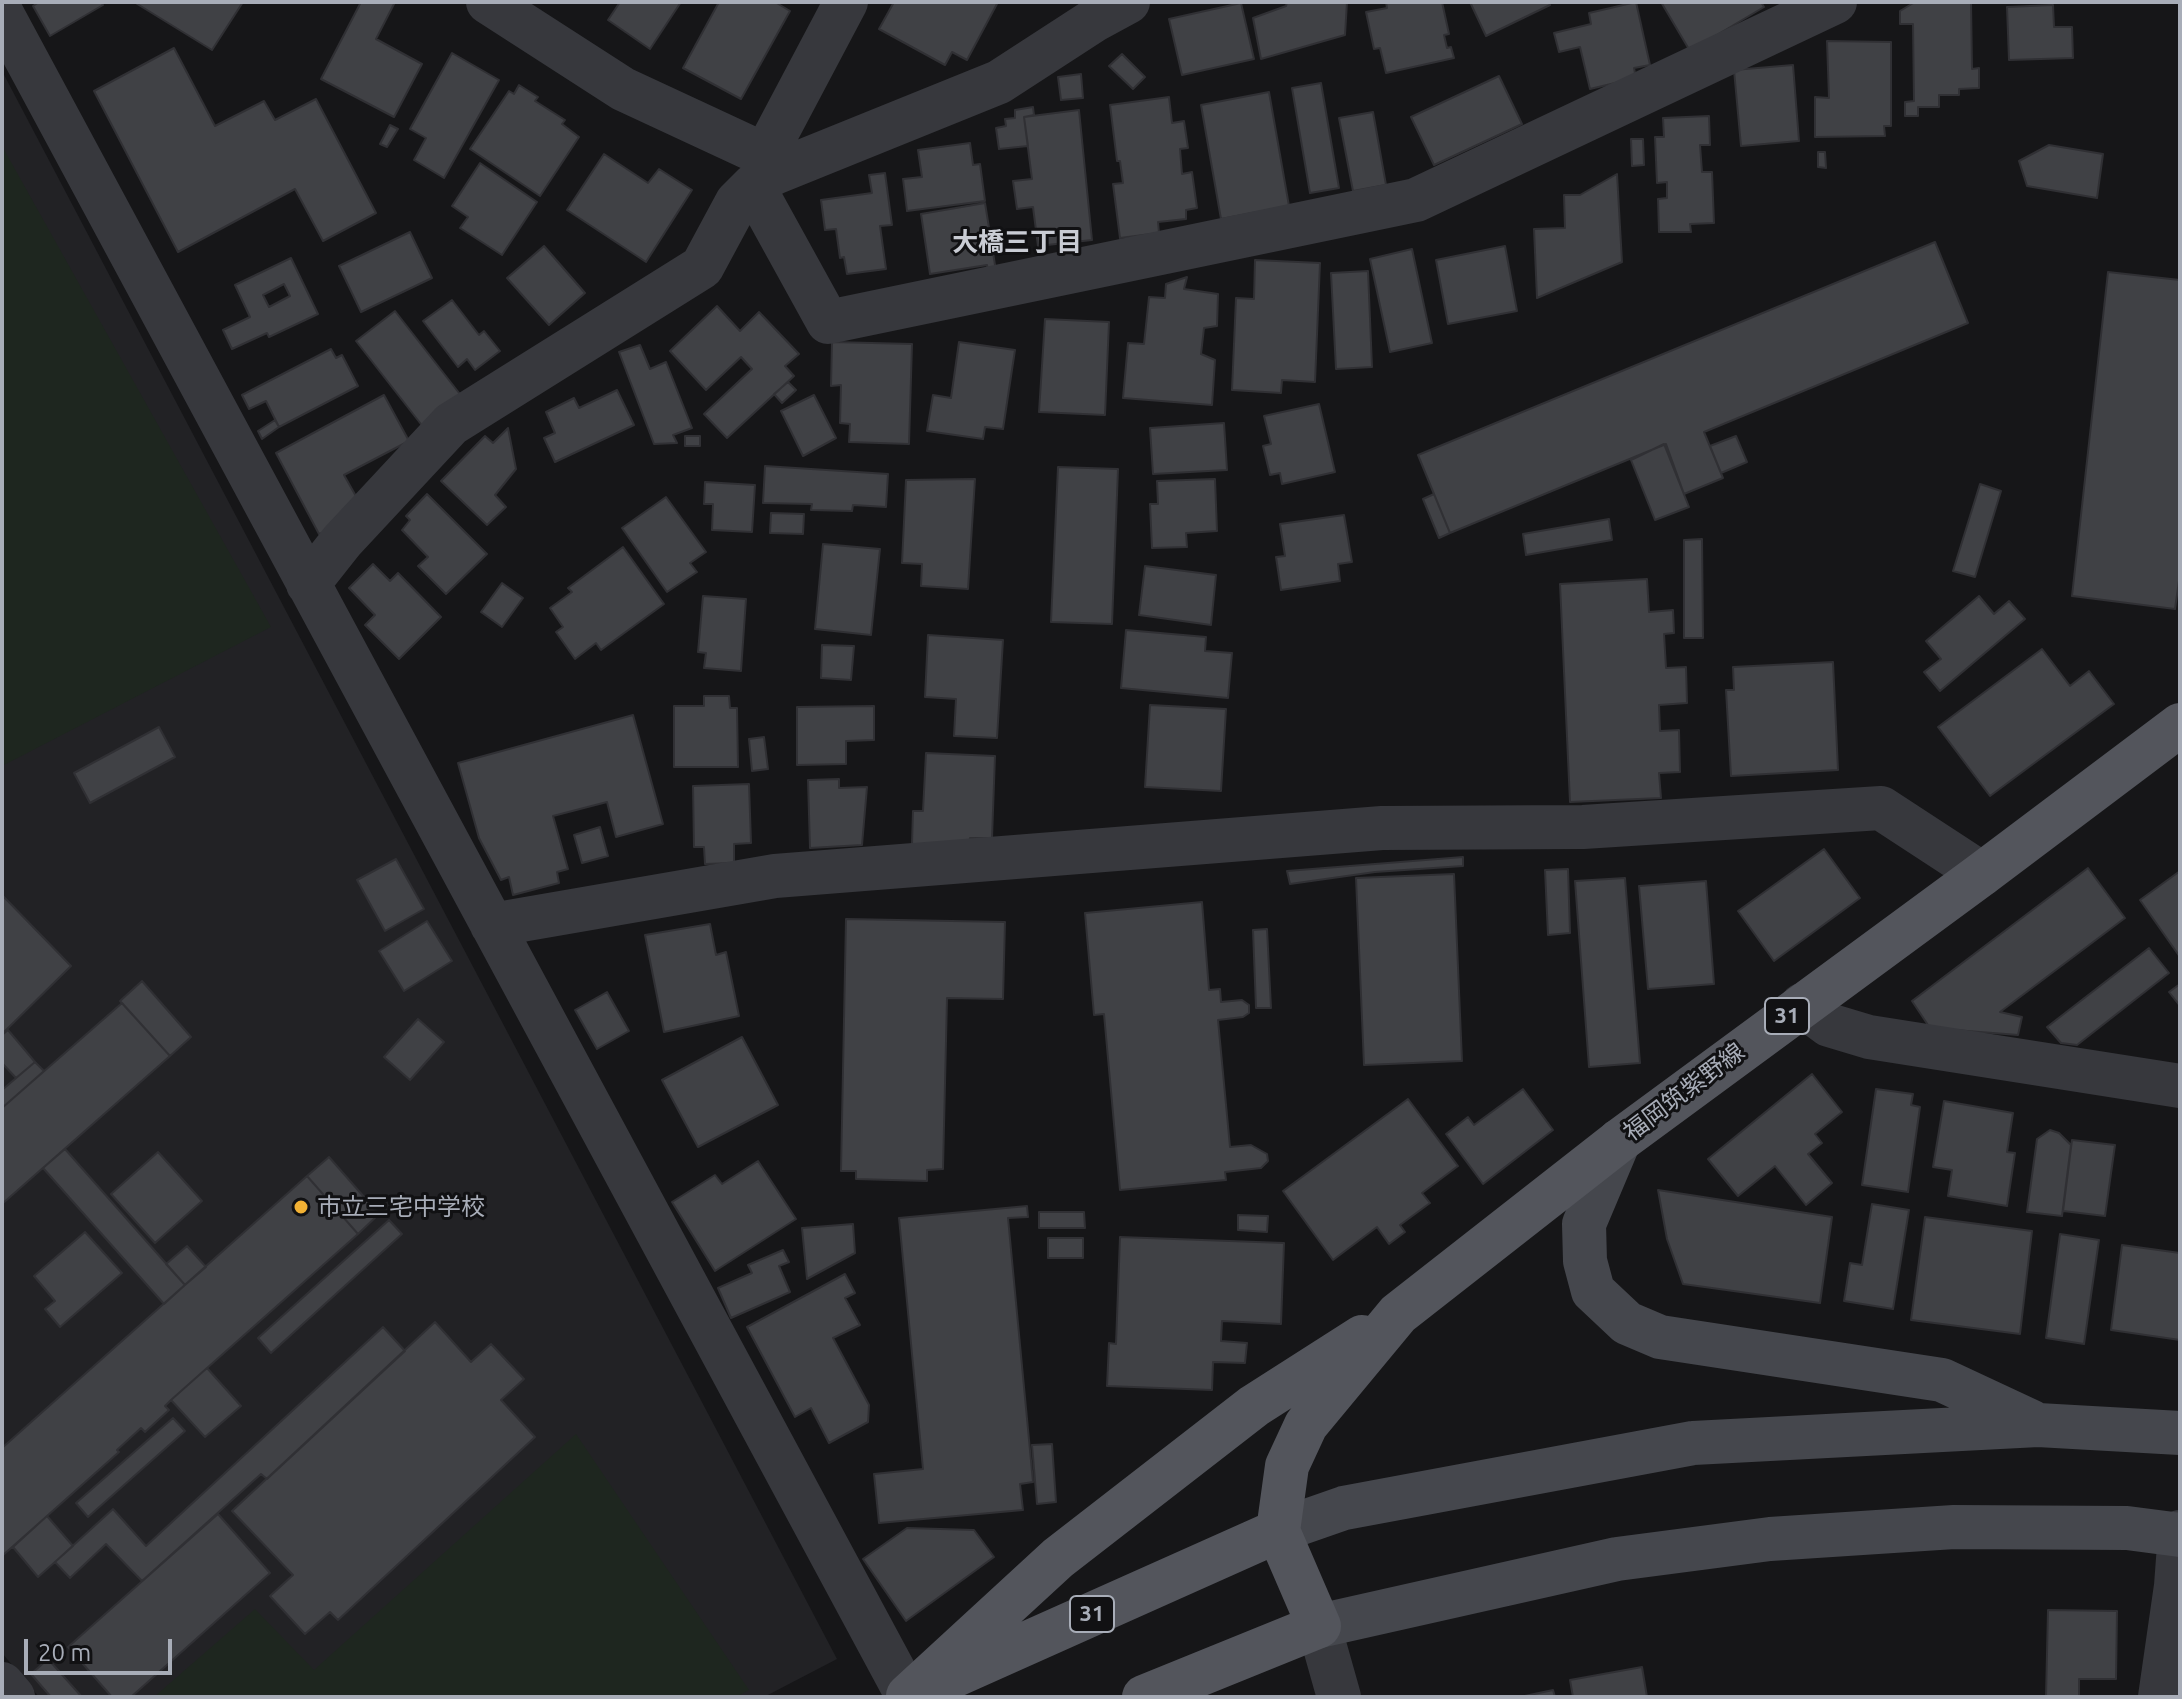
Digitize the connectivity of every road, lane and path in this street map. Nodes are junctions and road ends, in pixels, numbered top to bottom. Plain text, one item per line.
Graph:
1 (488, 2) edge
2 (846, 2) edge
3 (1128, 2) edge
4 (1835, 2) edge
5 (2, 14) edge
6 (764, 171) junction
7 (308, 584) junction
8 (2180, 725) edge
9 (1982, 874) junction
10 (492, 925) junction
11 (1802, 1005) junction
12 (2180, 1086) edge
13 (1619, 1141) junction
14 (1398, 1314) junction
15 (2038, 1425) junction
16 (2180, 1433) edge
17 (1278, 1531) junction
18 (2180, 1534) edge
19 (1319, 1626) junction
20 (2, 1684) edge
21 (13, 1697) edge
22 (907, 1697) edge
23 (1144, 1697) edge
24 (1339, 1697) edge
25 (2160, 1697) edge

1 - 6 street
2 - 6 street
3 - 6 street
4 - 6 street
5 - 7 street
6 - 7 street
7 - 10 street
8 - 9 main road, 福岡筑紫野線 / 31
9 - 10 street
9 - 11 main road, 福岡筑紫野線 / 31
10 - 22 street
11 - 12 street
11 - 13 main road, 福岡筑紫野線 / 31
13 - 14 main road, 福岡筑紫野線 / 31
13 - 15 street
14 - 17 main road, 福岡筑紫野線 / 31
14 - 22 main road
15 - 16 street
15 - 17 street
17 - 19 main road
17 - 22 main road, 31
18 - 19 street
18 - 25 street
19 - 23 main road
19 - 24 street
20 - 21 street

